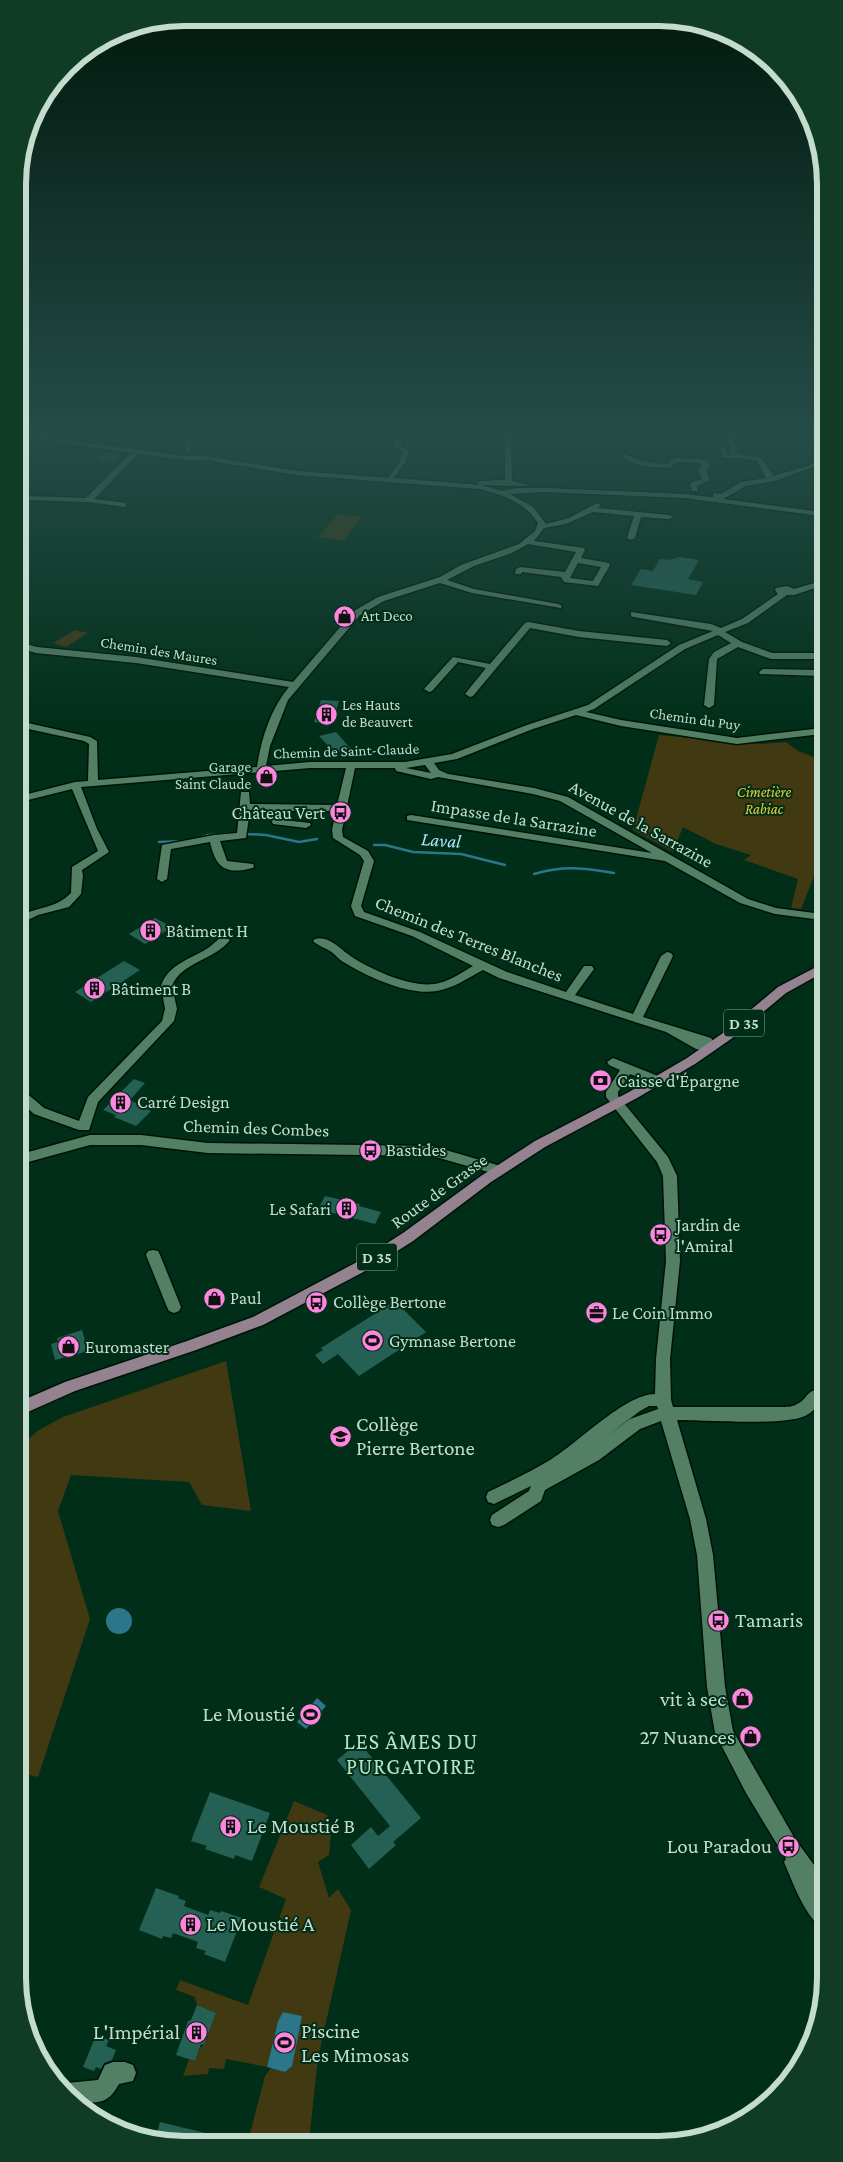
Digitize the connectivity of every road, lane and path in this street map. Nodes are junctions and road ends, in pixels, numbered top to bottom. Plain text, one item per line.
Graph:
1 (540, 531) edge
2 (633, 531) edge
3 (631, 538) dead end
4 (527, 542) junction
5 (576, 560) junction
6 (472, 564) junction
7 (518, 572) dead end
8 (565, 576) junction
9 (817, 579) edge
10 (440, 580) junction
11 (817, 584) edge
12 (418, 586) junction
13 (788, 591) junction
14 (558, 606) dead end
15 (634, 614) dead end
16 (717, 632) junction
17 (667, 643) dead end
18 (737, 643) junction
19 (27, 647) edge
20 (817, 656) edge
21 (492, 667) junction
22 (764, 672) dead end
23 (817, 672) edge
24 (294, 685) junction
25 (429, 689) dead end
26 (470, 694) dead end
27 (709, 705) dead end
28 (580, 711) junction
29 (27, 725) edge
30 (817, 732) edge
31 (429, 763) junction
32 (351, 766) junction
33 (398, 766) junction
34 (261, 769) junction
35 (438, 774) junction
36 (93, 784) junction
37 (75, 785) junction
38 (245, 794) dead end
39 (27, 797) edge
40 (245, 807) junction
41 (280, 808) junction
42 (342, 808) junction
43 (411, 818) dead end
44 (306, 825) dead end
45 (214, 838) junction
46 (671, 860) junction
47 (249, 866) dead end
48 (162, 879) dead end
49 (817, 916) edge
50 (27, 917) edge
51 (224, 940) dead end
52 (320, 941) dead end
53 (667, 956) dead end
54 (481, 966) junction
55 (588, 969) dead end
56 (817, 971) edge
57 (817, 977) edge
58 (568, 997) junction
59 (776, 997) junction
60 (636, 1019) junction
61 (711, 1047) junction
62 (613, 1062) dead end
63 (627, 1069) junction
64 (658, 1081) junction
65 (26, 1100) edge
66 (621, 1110) junction
67 (26, 1157) edge
68 (462, 1159) junction
69 (499, 1170) junction
70 (486, 1179) junction
71 (153, 1255) dead end
72 (174, 1307) dead end
73 (815, 1396) dead end
74 (26, 1407) edge
75 (665, 1407) junction
76 (494, 1497) dead end
77 (498, 1520) dead end
78 (788, 1846) junction
79 (816, 1884) edge
80 (816, 1905) edge
81 (125, 2073) dead end
82 (76, 2093) edge

1 - 4 street
2 - 3 street
4 - 5 street
4 - 6 street
5 - 8 street
5 - 8 street
6 - 10 street
6 - 12 street
7 - 8 street
9 - 13 street, Chemin de Saint-Claude
10 - 12 street
10 - 14 street
11 - 13 street, Chemin de Saint-Claude
12 - 24 street
13 - 16 street, Chemin de Saint-Claude
15 - 16 street
16 - 18 street
16 - 28 street, Chemin de Saint-Claude
17 - 21 street
18 - 20 street
18 - 27 street
19 - 24 street, Chemin des Maures
21 - 25 street
21 - 26 street
22 - 23 street
24 - 34 street
28 - 30 street, Chemin du Puy
28 - 31 street, Chemin de Saint-Claude
29 - 36 street
31 - 33 street, Chemin de Saint-Claude
31 - 35 street
32 - 33 street, Chemin de Saint-Claude
32 - 34 street, Chemin de Saint-Claude
32 - 42 street, Chemin des Terres Blanches
33 - 35 street, Avenue de la Sarrazine
34 - 36 street, Chemin de Saint-Claude
35 - 46 street, Avenue de la Sarrazine
36 - 37 street, Chemin de Saint-Claude
37 - 39 street, Chemin de Saint-Claude
37 - 50 street
38 - 40 street
40 - 41 street
40 - 45 street
41 - 42 street
41 - 44 street
42 - 54 street, Chemin des Terres Blanches
43 - 46 street, Impasse de la Sarrazine
45 - 47 street
45 - 48 street
46 - 49 street, Avenue de la Sarrazine
51 - 65 street
52 - 54 street
53 - 60 street
54 - 58 street, Chemin des Terres Blanches
55 - 58 street
56 - 59 main road, Route de Grasse / D 35
57 - 59 main road, Route de Grasse / D 35
58 - 60 street, Chemin des Terres Blanches
59 - 61 main road, Route de Grasse / D 35
60 - 61 street, Chemin des Terres Blanches
61 - 64 main road, Route de Grasse / D 35
62 - 63 street
63 - 64 street
63 - 66 street
64 - 66 main road, Route de Grasse / D 35
66 - 69 main road, Route de Grasse / D 35
66 - 75 street
67 - 68 street, Chemin des Combes
68 - 69 street, Chemin des Combes
68 - 70 street, Chemin des Combes
69 - 70 main road, Route de Grasse / D 35
70 - 74 main road, Route de Grasse / D 35
71 - 72 street
73 - 75 street
75 - 76 street
75 - 77 street
75 - 78 street
78 - 79 street
78 - 80 street
81 - 82 street

